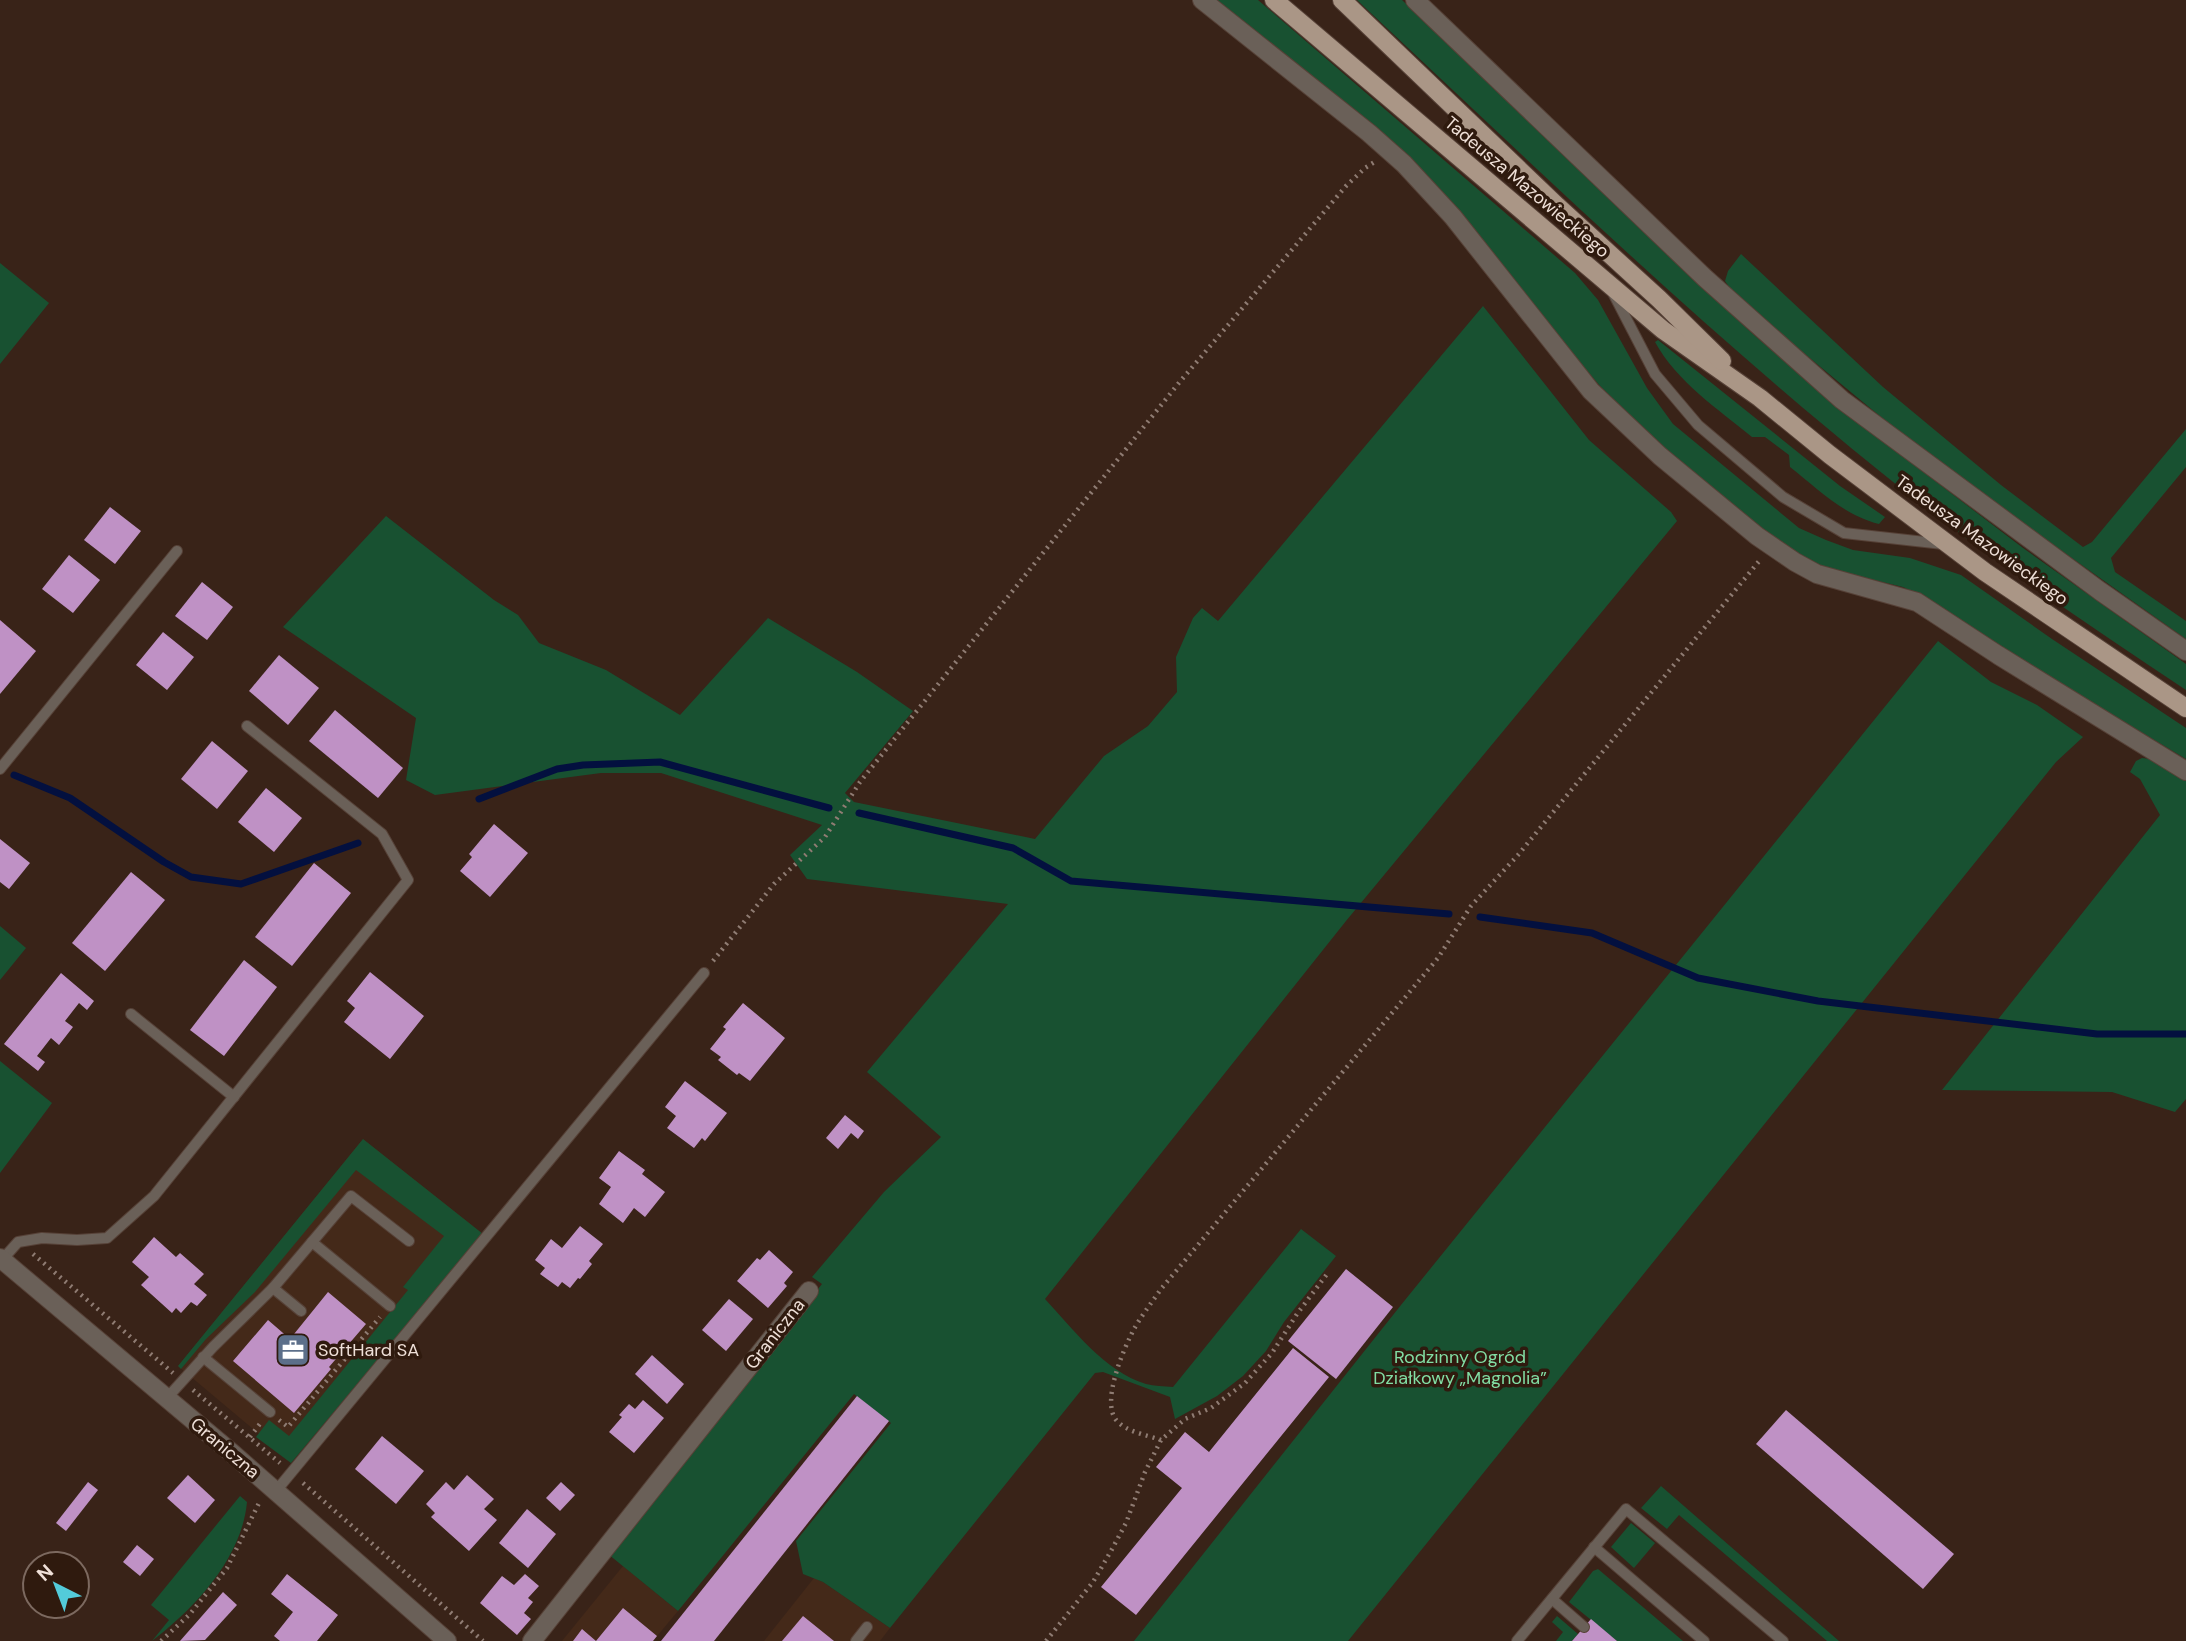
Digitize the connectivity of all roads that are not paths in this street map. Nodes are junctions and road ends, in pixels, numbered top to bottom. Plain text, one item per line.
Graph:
1 (1202, 0) edge
2 (1273, 0) edge
3 (1342, 0) edge
4 (1415, 0) edge
5 (1610, 286) junction
6 (1760, 398) junction
7 (1952, 545) junction
8 (177, 551) dead end
9 (2186, 651) edge
10 (2186, 708) edge
11 (247, 726) dead end
12 (0, 769) edge
13 (2186, 771) edge
14 (704, 973) road end
15 (131, 1014) dead end
16 (234, 1097) junction
17 (409, 1241) dead end
18 (312, 1242) junction
19 (1, 1259) edge
20 (273, 1288) junction
21 (810, 1290) dead end
22 (390, 1306) road end
23 (300, 1311) dead end
24 (203, 1357) junction
25 (167, 1398) junction
26 (270, 1412) road end
27 (274, 1489) junction
28 (1594, 1547) junction
29 (1552, 1599) junction
30 (867, 1627) dead end
31 (1584, 1627) dead end
32 (447, 1641) edge
33 (532, 1641) edge
34 (856, 1641) edge
35 (1517, 1641) edge
36 (1704, 1641) edge
37 (1783, 1641) edge

1 - 13 street
2 - 5 main road, Tadeusza Mazowieckiego
3 - 6 main road, Tadeusza Mazowieckiego
4 - 9 street
5 - 6 main road, Tadeusza Mazowieckiego
5 - 7 lane
6 - 7 main road, Tadeusza Mazowieckiego
7 - 10 main road, Tadeusza Mazowieckiego
8 - 12 lane
11 - 16 lane
14 - 27 lane
15 - 16 lane
16 - 19 lane
17 - 18 lane
18 - 20 lane
18 - 22 lane
19 - 25 street, Graniczna
20 - 23 lane
20 - 24 lane
21 - 33 street, Graniczna
24 - 25 lane
24 - 26 lane
25 - 27 street, Graniczna
27 - 32 street, Graniczna
28 - 29 lane
28 - 36 lane
28 - 37 lane
29 - 31 lane
29 - 35 lane
30 - 34 lane

